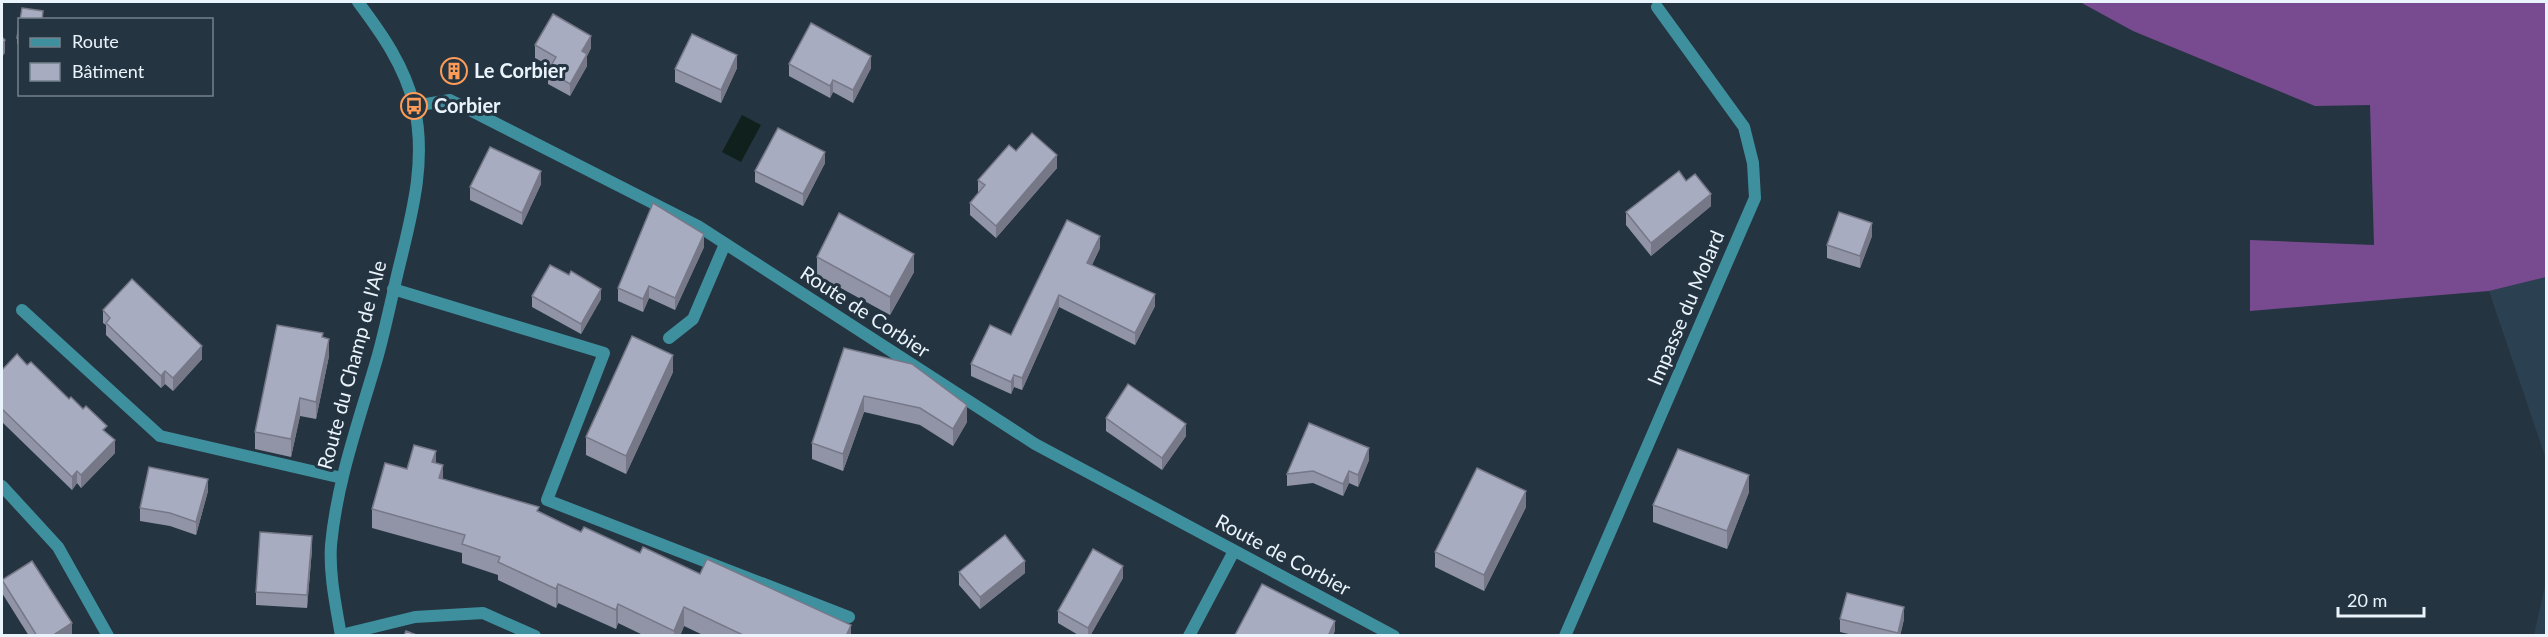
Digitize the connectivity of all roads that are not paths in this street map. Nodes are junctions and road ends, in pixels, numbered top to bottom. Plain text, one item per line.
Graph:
1 (358, 2) edge
2 (1657, 8) dead end
3 (414, 106) junction
4 (725, 244) junction
5 (393, 289) junction
6 (22, 310) dead end
7 (669, 338) dead end
8 (342, 478) junction
9 (2, 486) edge
10 (1234, 551) junction
11 (849, 617) dead end
12 (341, 635) edge
13 (108, 636) edge
14 (535, 636) edge
15 (1189, 636) edge
16 (1394, 636) edge
17 (1565, 636) edge

1 - 3 street
2 - 17 street, Impasse du Molard
3 - 4 street, Route de Corbier
3 - 5 street, Route du Champ de l'Ale
4 - 7 street
4 - 10 street, Route de Corbier
5 - 8 street, Route du Champ de l'Ale
5 - 11 street
6 - 8 street
8 - 12 street, Route du Champ de l'Ale
9 - 13 street
10 - 15 street
10 - 16 street, Route de Corbier
12 - 14 street

